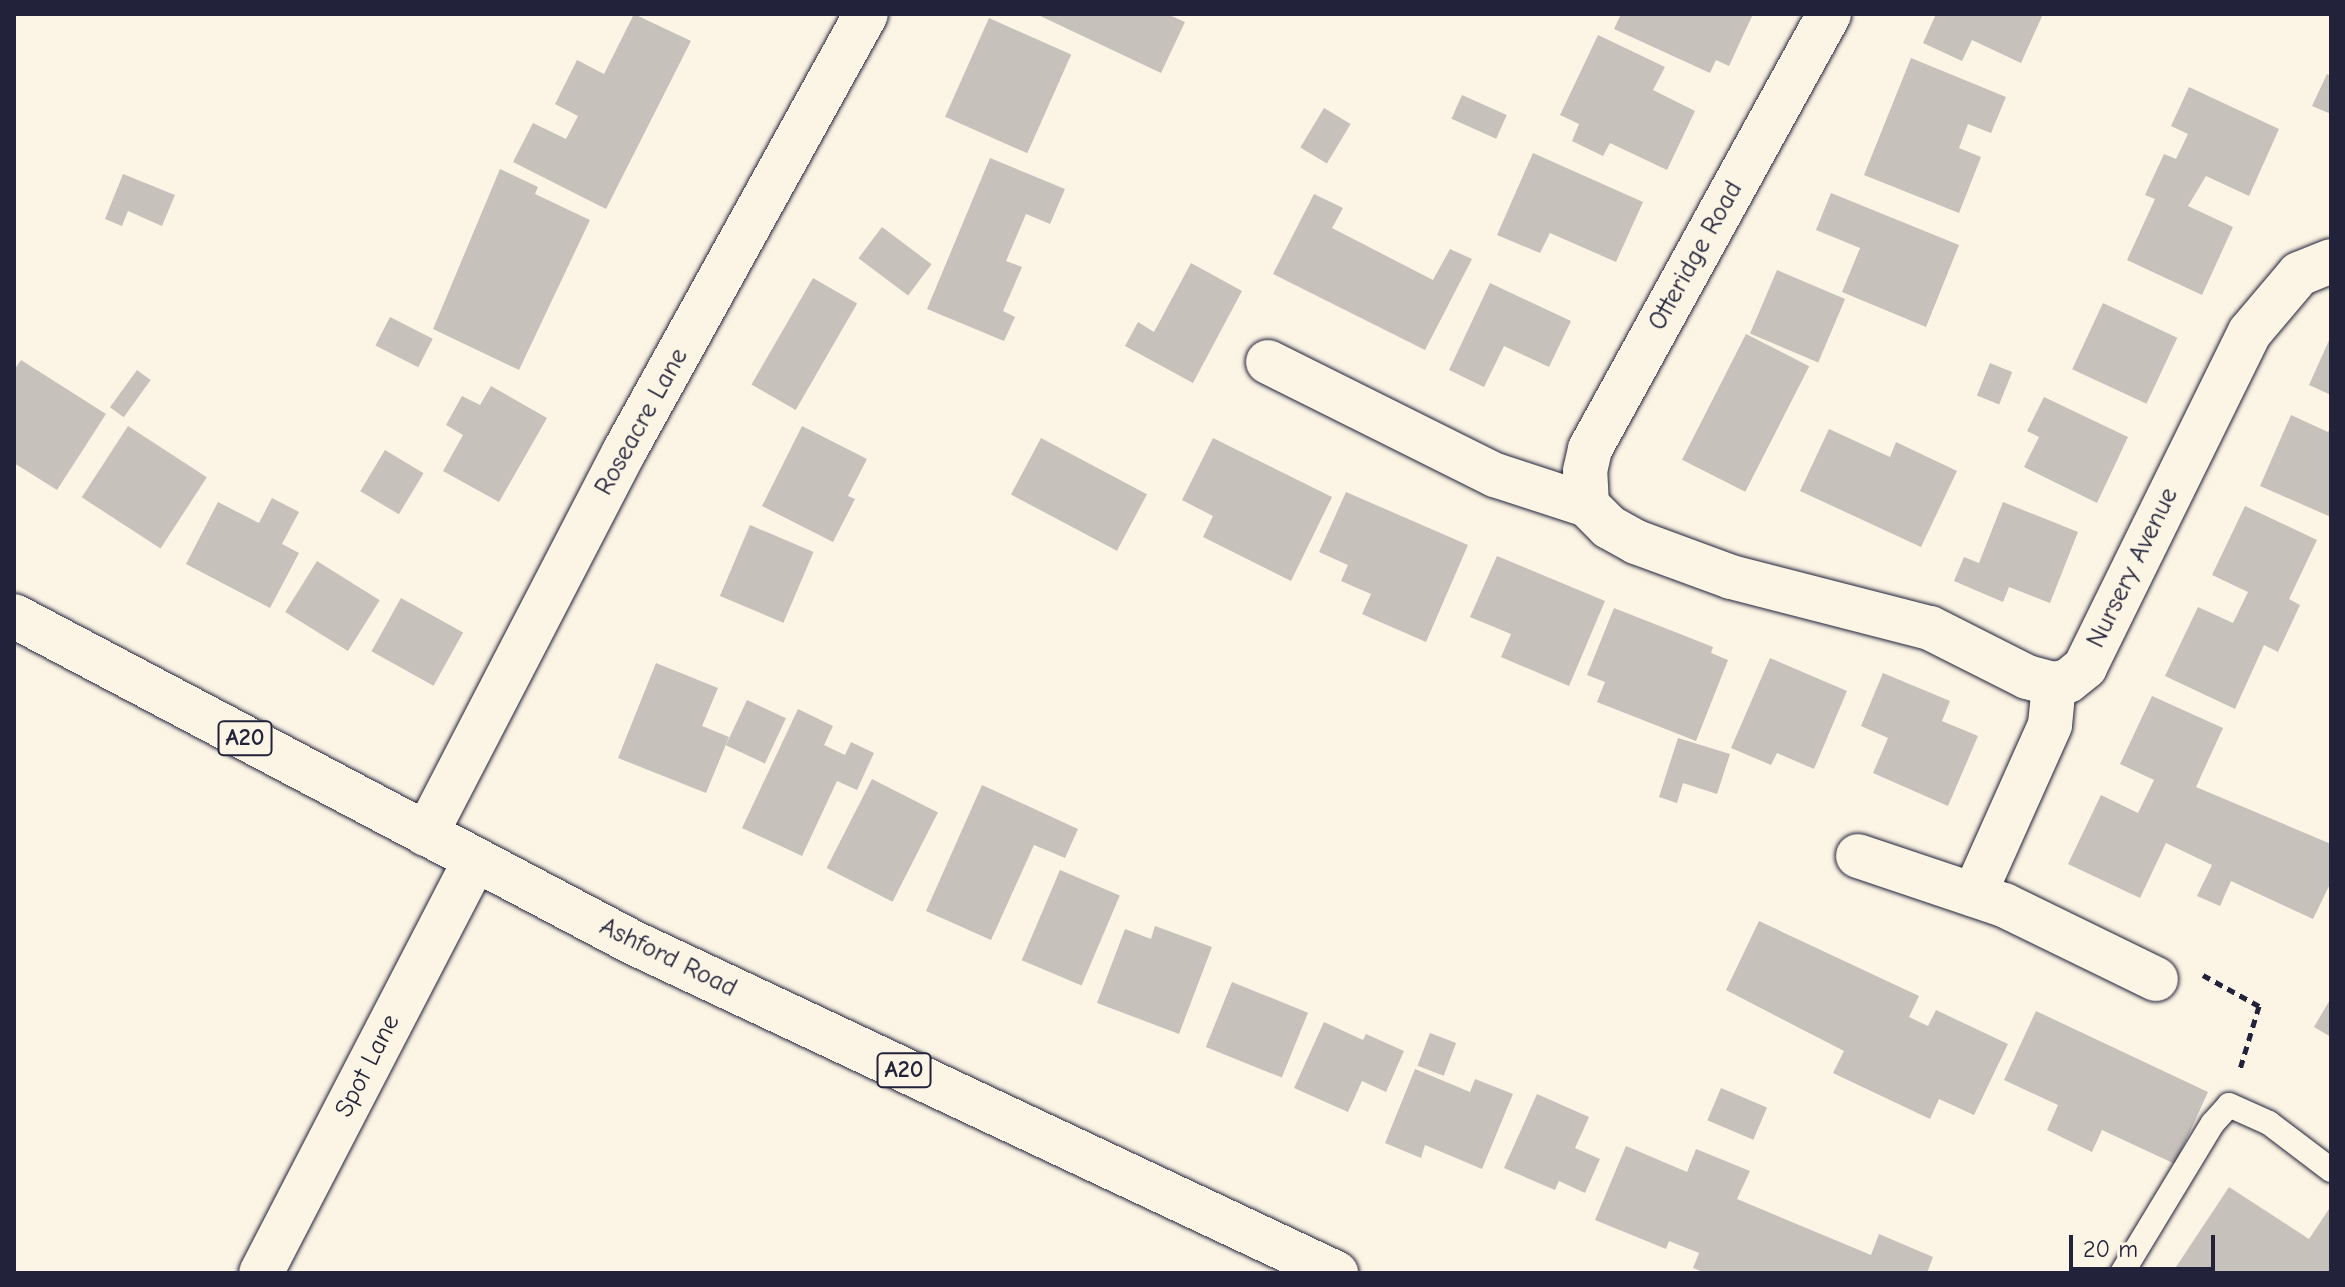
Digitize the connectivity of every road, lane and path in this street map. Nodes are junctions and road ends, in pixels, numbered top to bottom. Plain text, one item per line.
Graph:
1 (866, 14) edge
2 (1829, 14) edge
3 (2331, 261) edge
4 (1268, 362) dead end
5 (1587, 505) junction
6 (14, 616) edge
7 (2054, 684) junction
8 (426, 834) junction
9 (1858, 856) dead end
10 (475, 860) junction
11 (1974, 895) junction
12 (2156, 979) joint
13 (2229, 1105) junction
14 (2331, 1170) edge
15 (261, 1273) edge
16 (1336, 1273) edge
17 (2122, 1273) edge

1 - 8 street, Roseacre Lane
2 - 5 street, Otteridge Road
3 - 7 street, Nursery Avenue
4 - 5 street
5 - 7 street
6 - 8 street, Ashford Road / A20
7 - 11 street
8 - 10 street, Ashford Road / A20
9 - 11 street
10 - 15 street, Spot Lane
10 - 16 street, Ashford Road / A20
11 - 12 street
12 - 13 path
13 - 14 lane
13 - 17 lane

